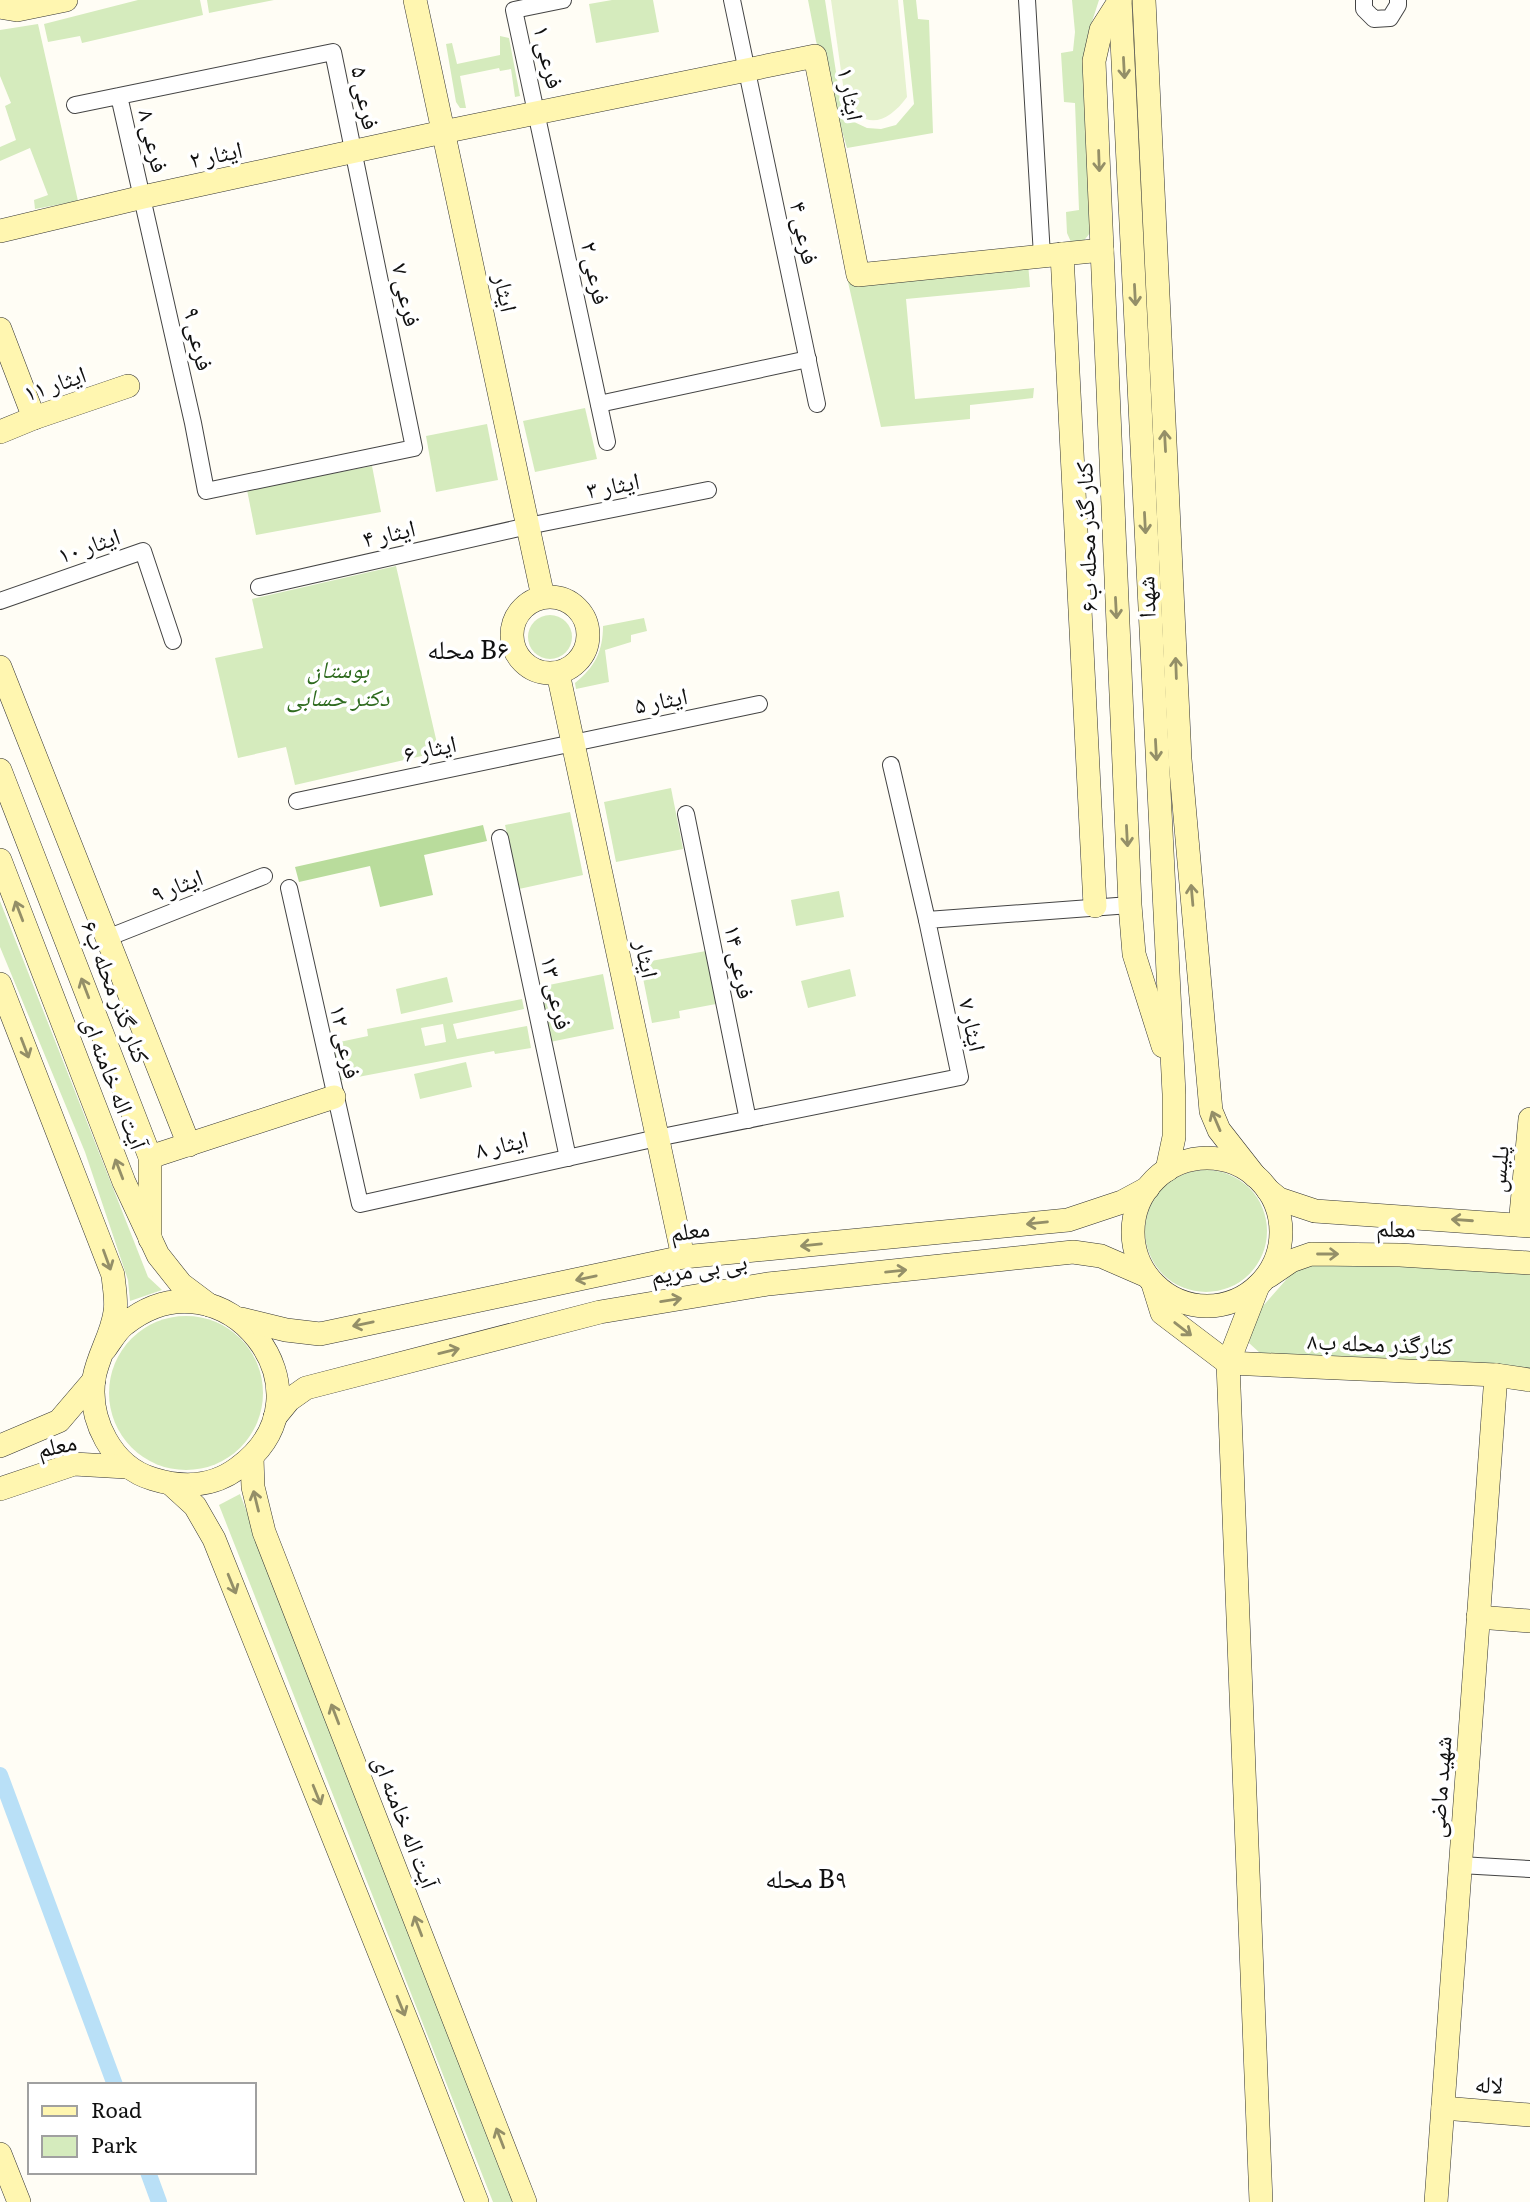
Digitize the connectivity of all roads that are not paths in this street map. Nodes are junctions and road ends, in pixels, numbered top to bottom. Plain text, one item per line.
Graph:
1 (66, 0) edge
2 (415, 0) edge
3 (563, 0) edge
4 (732, 0) edge
5 (1027, 0) edge
6 (1119, 0) edge
7 (1144, 0) edge
8 (1364, 0) edge
9 (1398, 0) edge
10 (0, 7) edge
11 (747, 71) junction
12 (119, 96) junction
13 (75, 105) dead end
14 (538, 114) junction
15 (443, 132) junction
16 (352, 153) junction
17 (143, 197) junction
18 (0, 231) edge
19 (1102, 250) junction
20 (1052, 255) junction
21 (0, 329) edge
22 (808, 359) junction
23 (128, 386) dead end
24 (599, 404) junction
25 (817, 404) dead end
26 (34, 418) junction
27 (0, 432) edge
28 (607, 442) dead end
29 (206, 491) joint
30 (708, 491) dead end
31 (528, 526) junction
32 (1172, 565) junction
33 (1147, 566) junction
34 (259, 587) dead end
35 (543, 597) junction
36 (0, 601) edge
37 (173, 641) dead end
38 (0, 667) edge
39 (558, 673) junction
40 (760, 704) dead end
41 (573, 742) junction
42 (891, 765) dead end
43 (0, 770) edge
44 (297, 801) dead end
45 (686, 814) dead end
46 (500, 838) dead end
47 (0, 860) edge
48 (264, 876) dead end
49 (289, 888) dead end
50 (1130, 905) junction
51 (1095, 906) junction
52 (927, 920) junction
53 (107, 938) junction
54 (0, 984) edge
55 (1173, 1083) junction
56 (1210, 1093) junction
57 (334, 1097) junction
58 (1530, 1119) edge
59 (748, 1120) junction
60 (657, 1138) junction
61 (189, 1145) junction
62 (150, 1157) junction
63 (568, 1158) junction
64 (1167, 1170) junction
65 (1262, 1183) junction
66 (1147, 1188) junction
67 (359, 1205) joint
68 (1386, 1215) junction
69 (1068, 1220) junction
70 (1525, 1226) edge
71 (150, 1240) junction
72 (1073, 1252) junction
73 (1385, 1254) junction
74 (682, 1257) junction
75 (1530, 1263) edge
76 (1150, 1280) junction
77 (1262, 1282) junction
78 (209, 1305) junction
79 (240, 1319) junction
80 (104, 1349) junction
81 (1227, 1363) junction
82 (1496, 1375) junction
83 (94, 1380) junction
84 (1530, 1380) edge
85 (275, 1417) junction
86 (0, 1446) edge
87 (252, 1458) junction
88 (126, 1467) junction
89 (172, 1485) junction
90 (0, 1489) edge
91 (1478, 1617) junction
92 (1530, 1621) edge
93 (1460, 1866) junction
94 (1530, 1870) edge
95 (1443, 2108) junction
96 (1530, 2115) edge
97 (0, 2154) edge
98 (0, 2199) edge
99 (10, 2202) edge
100 (19, 2202) edge
101 (477, 2202) edge
102 (525, 2202) edge
103 (1261, 2202) edge
104 (1436, 2202) edge

1 - 10 main road
2 - 15 main road, ایثار
3 - 14 street, فرعی ۱
4 - 11 street, فرعی ۴
5 - 20 street
6 -> 19 main road, کنار گذر محله ب۶
6 -> 33 main road, شهدا
32 -> 7 main road, شهدا
8 - 9 street
11 - 14 main road, ایثار ۱
11 - 20 main road, ایثار ۱
11 - 22 street, فرعی ۴
12 - 13 street
12 - 16 street, فرعی ۵
12 - 17 street, فرعی ۸
14 - 15 main road, ایثار ۱
14 - 24 street, فرعی ۲
15 - 16 main road, ایثار ۲
15 - 31 main road, ایثار
16 - 17 main road, ایثار ۲
16 - 29 street, فرعی ۷
17 - 18 main road, ایثار ۲
17 - 29 street, فرعی ۹
19 - 20 main road, ایثار ۱
19 -> 50 main road, کنار گذر محله ب۶
20 - 51 main road
21 - 26 main road
22 - 24 street
22 - 25 street, فرعی ۴
23 - 26 main road, ایثار ۱۱
24 - 28 street, فرعی ۲
26 - 27 main road, ایثار ۱۱
30 - 31 street, ایثار ۳
31 - 34 street, ایثار ۴
31 - 35 main road, ایثار
32 - 33 main road
56 -> 32 main road, شهدا
33 -> 55 main road, شهدا
35 - 39 main road
35 - 39 main road
36 - 37 street, ایثار ۱۰
38 - 53 main road
39 - 41 main road, ایثار
40 - 41 street, ایثار ۵
41 - 44 street, ایثار ۶
41 - 60 main road, ایثار
42 - 52 street
62 -> 43 main road, کنار گذر محله ب۶
45 - 59 street, فرعی ۱۴
46 - 63 street, فرعی ۱۳
71 -> 47 main road, آیت اله خامنه ای
48 - 53 street, ایثار ۹
49 - 57 street, فرعی ۱۲
50 - 51 street
50 - 55 main road, کنار گذر محله ب۶
51 - 52 street
52 - 59 street, ایثار ۷
53 - 61 main road
54 -> 80 main road
55 - 56 main road
55 - 64 main road, شهدا
65 -> 56 main road, شهدا
57 - 61 main road
57 - 67 street, فرعی ۱۲
58 - 70 main road, پلیس
59 - 60 street, ایثار ۷
60 - 63 street, ایثار ۸
60 - 74 main road, ایثار
61 - 62 main road
62 - 71 main road, کنار گذر محله ب۶
63 - 67 street, ایثار ۸
64 - 65 main road
64 - 66 main road
65 - 68 main road, معلم
65 - 77 main road
66 - 69 main road, معلم
66 - 76 main road
70 -> 68 main road, معلم
68 - 73 main road
69 - 72 main road
69 -> 74 main road, معلم
71 - 78 main road, آیت اله خامنه ای
72 - 76 main road, بی بی مریم
85 -> 72 main road, بی بی مریم
73 - 75 main road, معلم
77 -> 73 main road, معلم
74 -> 79 main road, معلم
76 - 77 main road
76 -> 81 main road
77 - 81 main road
78 - 79 main road
78 - 80 main road
79 - 85 main road
80 - 83 main road
81 - 82 main road, کنارگذر محله ب۸
81 - 103 main road
82 - 84 main road, کنارگذر محله ب۸
82 - 91 main road, شهید ماضی
83 - 86 main road, معلم
83 - 88 main road
85 - 87 main road
87 - 89 main road
102 -> 87 main road, آیت اله خامنه ای
88 - 89 main road
88 - 90 main road, معلم
89 -> 101 main road
91 - 92 main road
91 - 93 main road, شهید ماضی
93 - 94 street
93 - 95 main road, شهید ماضی
95 - 96 main road, لاله
95 - 104 main road, شهید ماضی
97 - 100 main road
98 - 99 street

